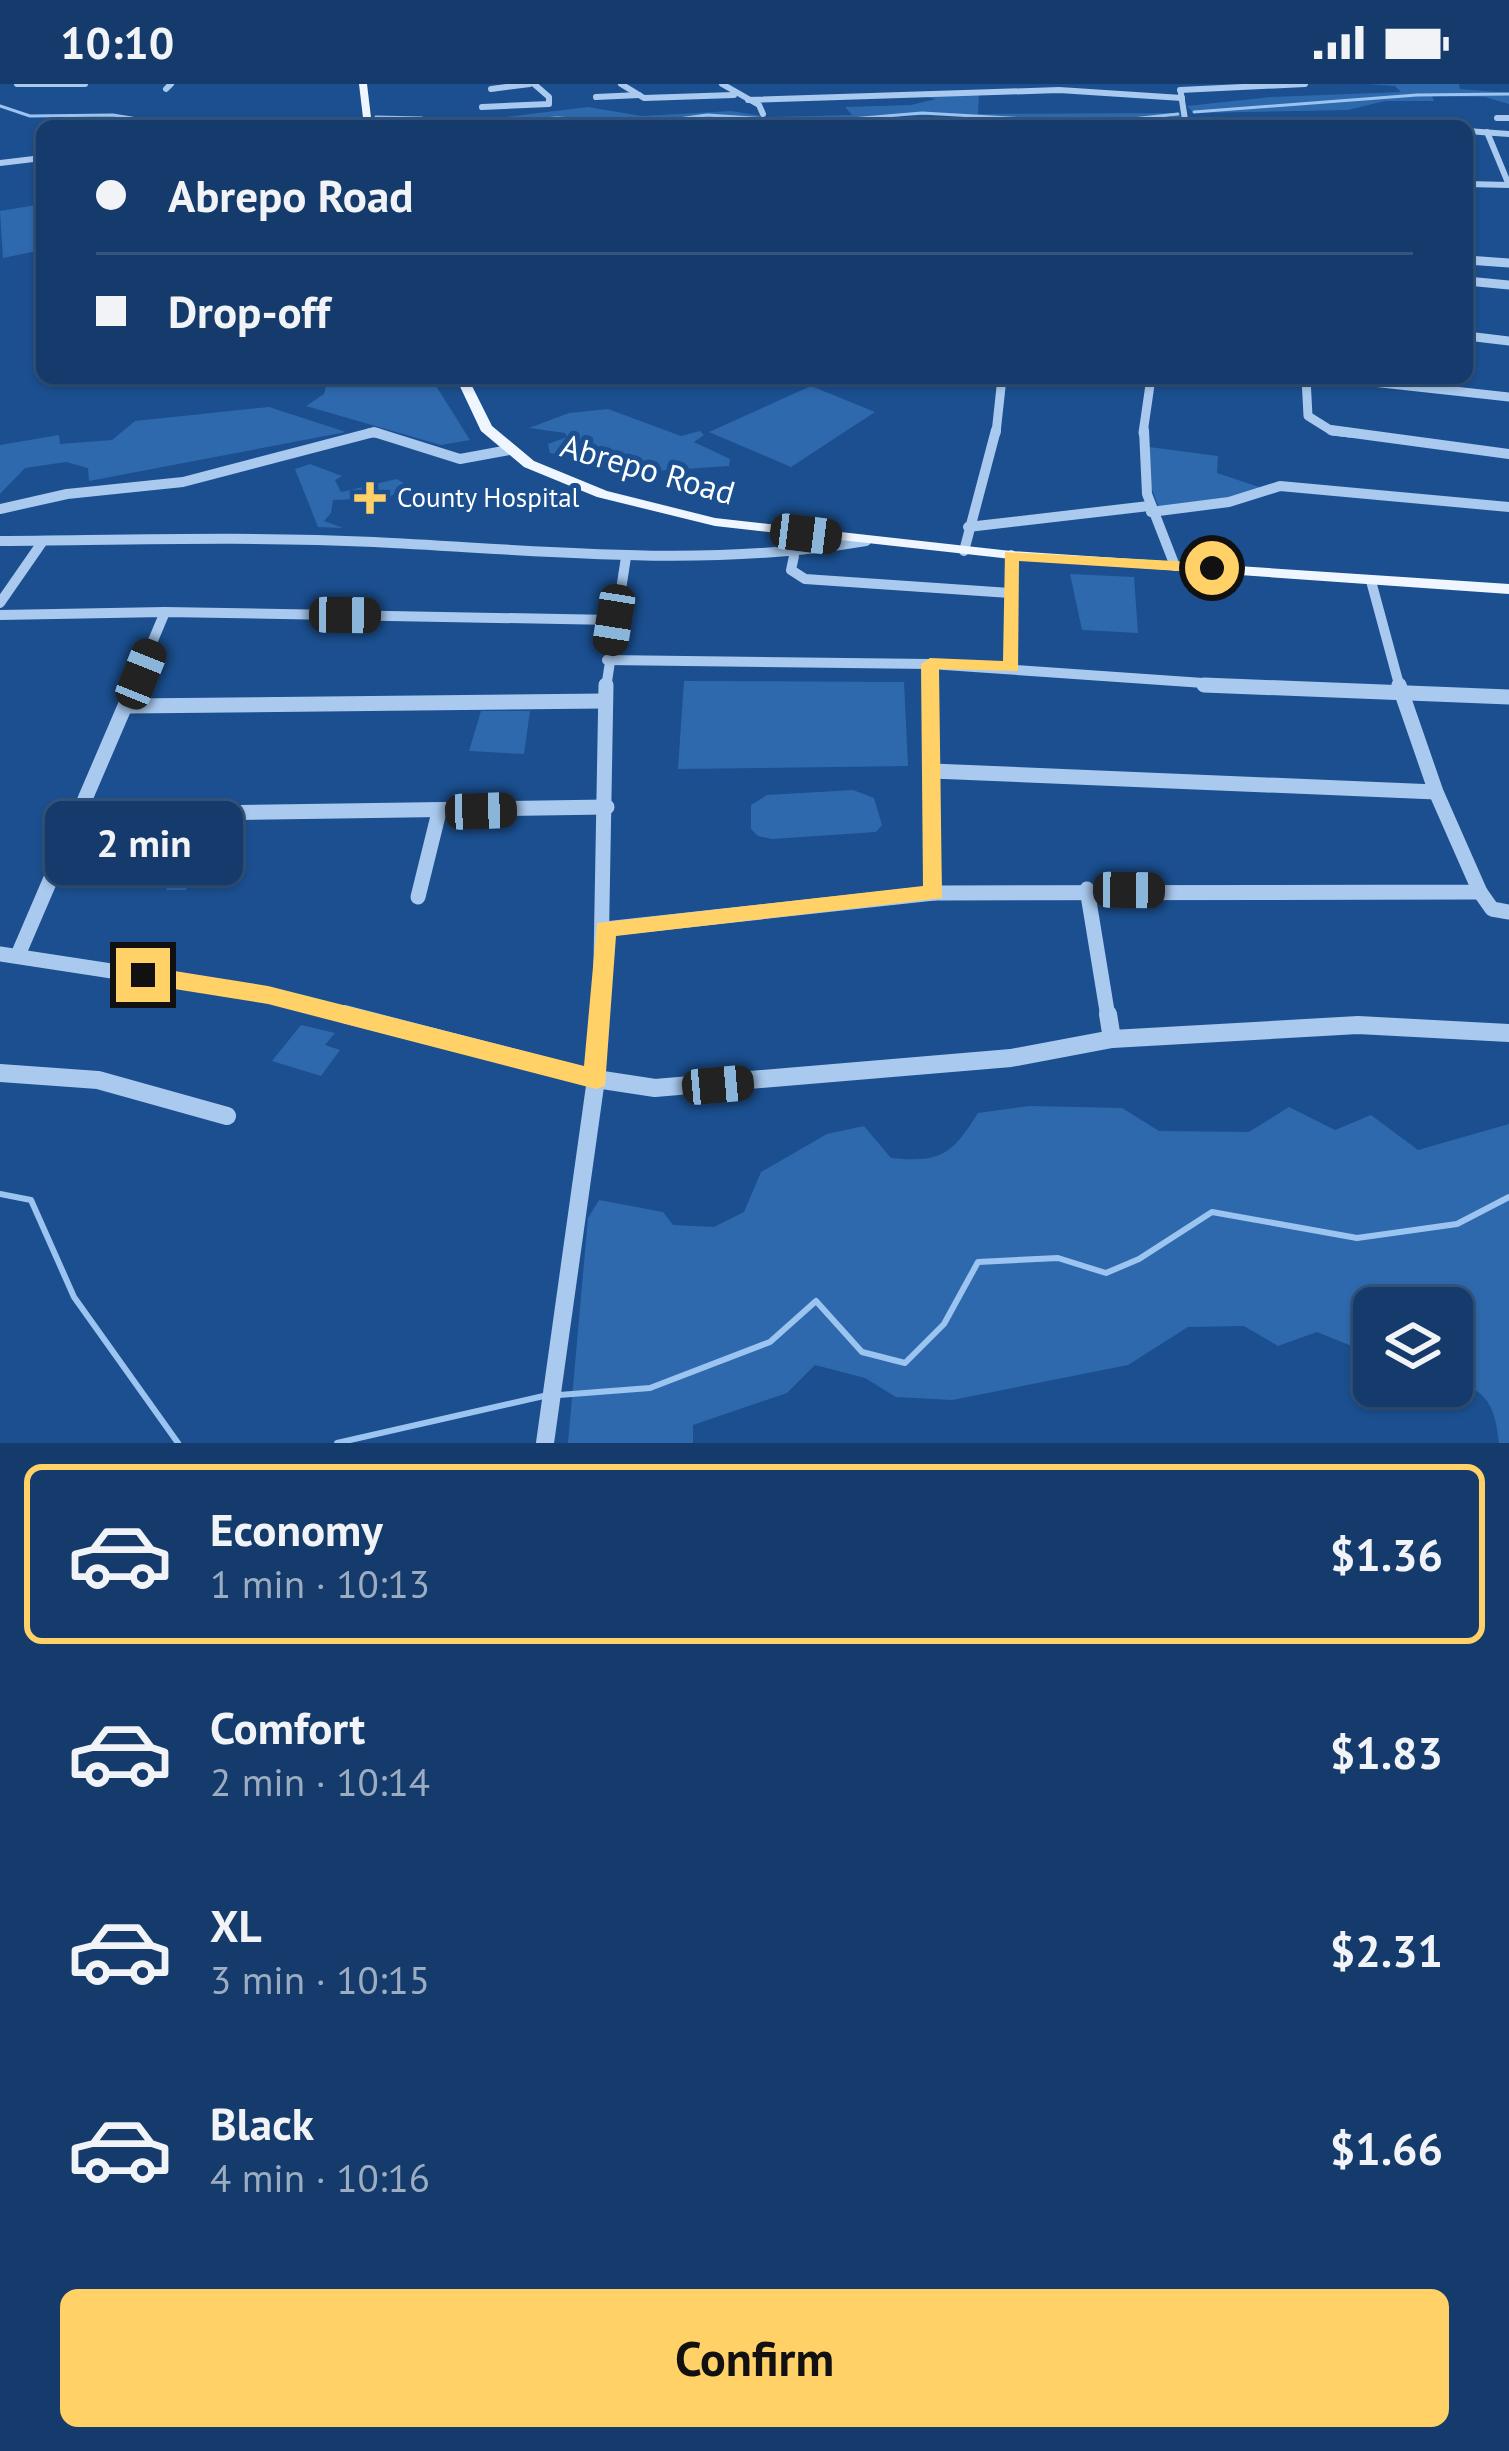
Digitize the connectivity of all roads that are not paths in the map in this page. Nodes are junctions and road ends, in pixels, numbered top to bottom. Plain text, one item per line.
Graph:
1 (17, 84) edge
2 (85, 84) edge
3 (363, 84) edge
4 (532, 84) edge
5 (621, 84) edge
6 (722, 84) edge
7 (950, 84) edge
8 (1305, 84) edge
9 (1083, 87) edge
10 (491, 89) dead end
11 (958, 91) junction
12 (1180, 91) edge
13 (639, 95) junction
14 (734, 95) junction
15 (596, 97) dead end
16 (748, 100) junction
17 (482, 107) dead end
18 (764, 114) dead end
19 (1497, 118) dead end
20 (1509, 118) edge
21 (367, 120) edge
22 (1473, 131) edge
23 (1487, 132) junction
24 (1509, 134) edge
25 (36, 159) edge
26 (0, 163) edge
27 (1473, 184) edge
28 (1509, 185) edge
29 (1473, 260) edge
30 (1509, 263) edge
31 (1473, 282) edge
32 (1509, 285) edge
33 (1473, 337) edge
34 (1509, 341) edge
35 (465, 384) edge
36 (1002, 384) edge
37 (1150, 384) edge
38 (1306, 384) edge
39 (1388, 384) edge
40 (1509, 398) edge
41 (509, 450) junction
42 (1509, 454) edge
43 (1509, 507) edge
44 (0, 509) edge
45 (1150, 509) junction
46 (968, 526) junction
47 (0, 541) edge
48 (43, 541) junction
49 (866, 542) junction
50 (964, 551) junction
51 (794, 556) junction
52 (1011, 556) junction
53 (626, 557) junction
54 (1175, 566) junction
55 (1371, 581) junction
56 (1509, 589) edge
57 (1010, 593) junction
58 (0, 603) edge
59 (165, 612) junction
60 (0, 614) edge
61 (614, 620) junction
62 (607, 660) junction
63 (930, 664) junction
64 (1012, 667) junction
65 (1401, 693) junction
66 (1509, 697) edge
67 (604, 701) junction
68 (129, 706) junction
69 (932, 771) junction
70 (1436, 792) junction
71 (607, 807) junction
72 (439, 812) junction
73 (81, 814) junction
74 (1087, 889) junction
75 (1480, 892) junction
76 (934, 893) junction
77 (418, 896) dead end
78 (1509, 912) edge
79 (605, 929) junction
80 (9, 955) edge
81 (1509, 1033) edge
82 (1112, 1039) junction
83 (0, 1073) edge
84 (596, 1079) junction
85 (227, 1116) dead end
86 (545, 1443) edge

1 - 2 street
3 - 21 main road
4 - 10 street
4 - 17 street
5 - 13 street
6 - 14 street
7 - 11 street
8 - 12 street
9 - 11 street
9 - 12 street
11 - 16 street
13 - 14 street
13 - 15 street
14 - 16 street
16 - 18 street
19 - 20 street
22 - 23 street
23 - 24 street
23 - 28 street
25 - 26 street
27 - 28 street
29 - 30 street
31 - 32 street
33 - 34 street
35 - 41 main road, Abrepo Road
36 - 46 street
37 - 45 street
38 - 42 street
39 - 40 street
41 - 44 street
41 - 49 main road, Abrepo Road
43 - 45 street
45 - 46 street
45 - 54 street
46 - 50 street
47 - 48 street
48 - 53 street
48 - 58 street
49 - 50 main road, Abrepo Road
49 - 51 street
50 - 52 main road, Abrepo Road
51 - 53 street
51 - 57 street
52 - 54 main road, Abrepo Road
52 - 57 street
53 - 61 street
54 - 55 main road, Abrepo Road
55 - 56 main road, Abrepo Road
55 - 65 street
57 - 64 street
59 - 60 street
59 - 61 street
59 - 68 street
61 - 62 street
62 - 63 street
62 - 67 street
63 - 64 street
63 - 69 street
64 - 65 street
65 - 66 street
65 - 70 street
67 - 68 street
67 - 71 street
68 - 73 street
69 - 70 street
69 - 76 street
70 - 75 street
71 - 72 street
71 - 79 street
72 - 73 street
72 - 77 street
73 - 80 street
74 - 75 street
74 - 76 street
74 - 82 street
75 - 78 street
76 - 79 street
79 - 84 street
80 - 84 street
81 - 82 street
82 - 84 street
83 - 85 street
84 - 86 street

